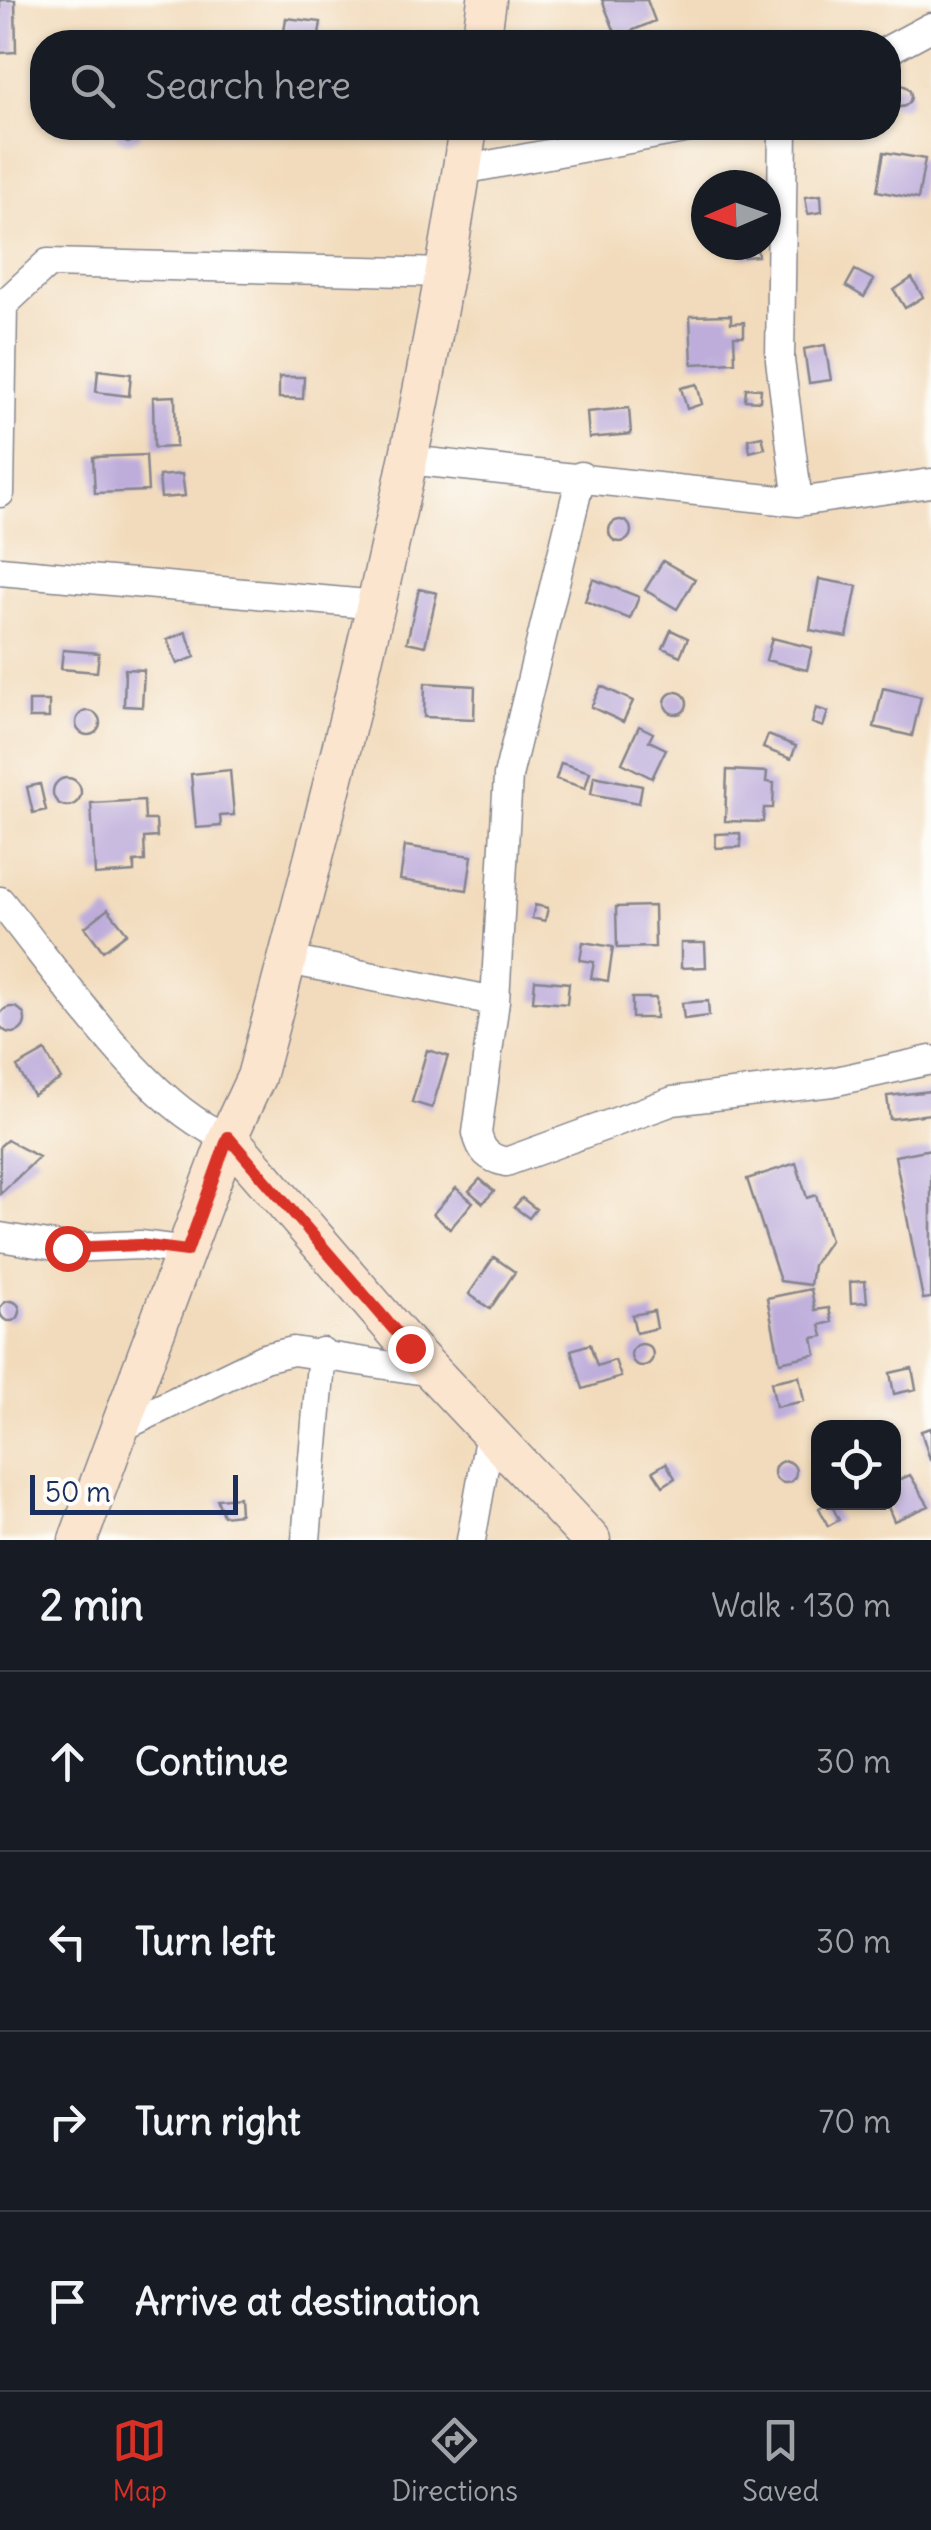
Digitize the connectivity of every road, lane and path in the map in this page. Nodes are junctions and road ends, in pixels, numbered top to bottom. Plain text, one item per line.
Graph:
1 (487, 0) edge
2 (931, 28) edge
3 (483, 30) edge
4 (901, 43) edge
5 (466, 140) edge
6 (624, 140) edge
7 (783, 140) edge
8 (462, 170) junction
9 (446, 273) junction
10 (1, 305) edge
11 (408, 460) junction
12 (581, 476) junction
13 (931, 483) edge
14 (0, 493) edge
15 (798, 502) junction
16 (0, 570) edge
17 (378, 605) junction
18 (0, 900) edge
19 (288, 960) junction
20 (495, 1001) junction
21 (931, 1060) edge
22 (228, 1137) junction
23 (0, 1237) edge
24 (187, 1251) junction
25 (322, 1352) junction
26 (432, 1372) junction
27 (120, 1428) junction
28 (490, 1433) junction
29 (78, 1540) edge
30 (306, 1540) edge
31 (471, 1540) edge
32 (591, 1540) edge

1 - 3 street
2 - 4 street
5 - 8 street
6 - 8 street
7 - 15 street
8 - 9 street
9 - 10 street
9 - 11 street
10 - 14 street
11 - 12 street
11 - 17 street
12 - 15 street
12 - 20 street
13 - 15 street
16 - 17 street
17 - 19 street
18 - 22 street
19 - 20 street
19 - 22 street
20 - 21 street
22 - 24 street
22 - 26 street
23 - 24 street
24 - 27 street
25 - 26 street
25 - 27 street
25 - 30 street
26 - 28 street
27 - 29 street
28 - 31 street
28 - 32 street

